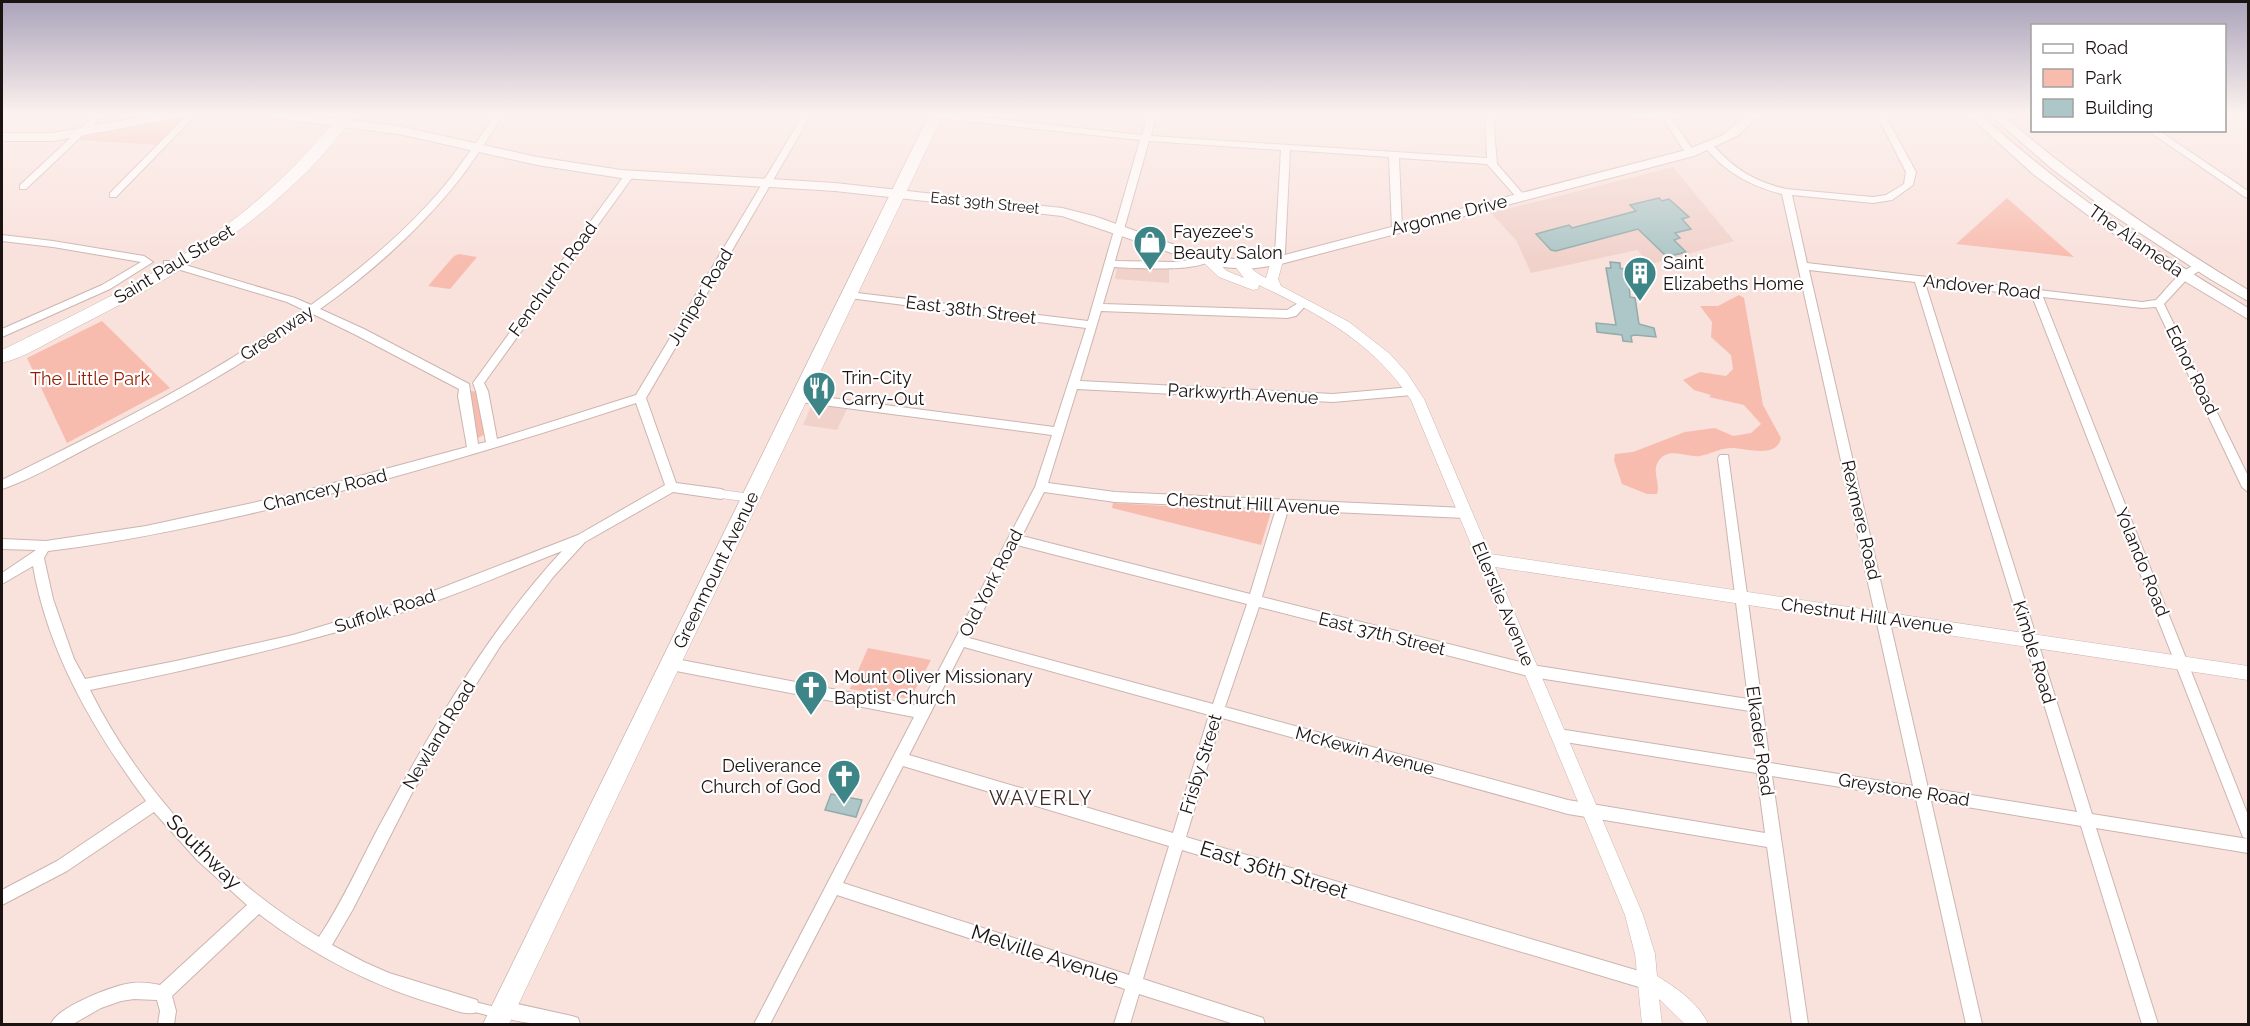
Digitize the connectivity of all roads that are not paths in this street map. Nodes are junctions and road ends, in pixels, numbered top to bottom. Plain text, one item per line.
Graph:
1 (48, 163) edge
2 (145, 163) edge
3 (306, 163) edge
4 (467, 163) edge
5 (548, 163) edge
6 (780, 163) edge
7 (913, 163) edge
8 (1138, 163) edge
9 (1285, 163) edge
10 (1394, 163) edge
11 (1492, 163) edge
12 (1652, 163) edge
13 (1724, 163) edge
14 (1906, 163) edge
15 (2030, 163) edge
16 (2054, 163) edge
17 (2200, 163) edge
18 (629, 175) junction
19 (769, 182) junction
20 (23, 187) dead end
21 (1786, 192) junction
22 (898, 194) junction
23 (113, 195) dead end
24 (2248, 195) edge
25 (1521, 197) junction
26 (1118, 229) junction
27 (1397, 229) junction
28 (2, 238) edge
29 (1277, 261) junction
30 (1206, 262) junction
31 (173, 264) junction
32 (1109, 264) junction
33 (1240, 266) junction
34 (1804, 266) junction
35 (2200, 266) junction
36 (2185, 275) junction
37 (1919, 280) junction
38 (1277, 291) junction
39 (2036, 293) junction
40 (849, 295) junction
41 (2248, 296) edge
42 (1303, 303) junction
43 (2159, 303) junction
44 (1097, 307) junction
45 (313, 309) junction
46 (2248, 314) edge
47 (1092, 325) junction
48 (2, 333) edge
49 (2, 349) edge
50 (2, 357) edge
51 (478, 383) junction
52 (1073, 386) junction
53 (465, 387) junction
54 (1412, 391) junction
55 (640, 398) junction
56 (800, 398) junction
57 (1058, 432) junction
58 (492, 445) junction
59 (473, 451) junction
60 (1724, 458) dead end
61 (2, 485) edge
62 (672, 487) junction
63 (1041, 487) junction
64 (2248, 487) edge
65 (721, 494) joint
66 (751, 498) junction
67 (1283, 505) junction
68 (1465, 513) junction
69 (582, 538) junction
70 (1014, 539) junction
71 (2, 544) edge
72 (42, 551) junction
73 (1485, 559) junction
74 (2, 579) edge
75 (1741, 597) junction
76 (1254, 601) junction
77 (1884, 619) junction
78 (2031, 640) junction
79 (961, 641) junction
80 (2182, 663) junction
81 (671, 664) junction
82 (1532, 672) junction
83 (2248, 673) edge
84 (80, 686) junction
85 (1755, 706) junction
86 (1217, 711) junction
87 (923, 713) junction
88 (1559, 735) junction
89 (900, 759) junction
90 (1764, 768) junction
91 (1923, 794) junction
92 (155, 803) junction
93 (1591, 811) junction
94 (2085, 820) junction
95 (2248, 832) edge
96 (1773, 841) junction
97 (1178, 842) junction
98 (2248, 846) edge
99 (834, 886) junction
100 (2, 898) edge
101 (259, 904) junction
102 (321, 948) junction
103 (1649, 982) junction
104 (1135, 984) junction
105 (163, 993) junction
106 (471, 1006) joint
107 (500, 1016) edge
108 (59, 1024) edge
109 (166, 1024) edge
110 (572, 1024) edge
111 (762, 1024) edge
112 (1122, 1024) edge
113 (1257, 1024) edge
114 (1652, 1024) edge
115 (1698, 1024) edge
116 (1800, 1024) edge
117 (1974, 1024) edge
118 (2150, 1024) edge

1 - 20 street
2 - 23 street
3 - 31 main road, Saint Paul Street
4 - 45 street, Greenway
5 - 18 main road, East 39th Street
6 - 19 street, Juniper Road
7 - 22 main road, Greenmount Avenue
8 - 26 street, Old York Road
9 - 29 street
10 - 27 street
11 - 25 street
12 - 25 main road, Argonne Drive
13 - 21 street
14 - 21 street
15 - 36 main road, The Alameda
16 - 35 main road, The Alameda
17 - 24 street
18 - 19 main road, East 39th Street
18 - 51 street, Fenchurch Road
19 - 22 main road, East 39th Street
19 - 55 street, Juniper Road
21 - 34 street, Rexmere Road
22 - 26 main road, East 39th Street
22 - 40 main road, Greenmount Avenue
25 - 27 main road, Argonne Drive
26 - 30 main road
26 - 32 street, Old York Road
27 - 29 main road, Argonne Drive
28 - 48 street
29 - 33 main road, Argonne Drive
29 - 38 street
30 - 32 street
30 - 33 main road, Argonne Drive
30 - 38 street
31 - 45 street
31 - 49 main road, Saint Paul Street
31 - 50 main road, Saint Paul Street
32 - 44 street, Old York Road
33 - 38 street, Ellerslie Avenue
34 - 37 street, Andover Road
34 - 77 street, Rexmere Road
35 - 36 street, Ednor Road
35 - 41 main road, The Alameda
36 - 43 street, Ednor Road
36 - 46 main road, The Alameda
37 - 39 street, Andover Road
37 - 78 street, Kimble Road
38 - 42 street, Ellerslie Avenue
39 - 43 street, Andover Road
39 - 80 street, Yolando Road
40 - 47 street, East 38th Street
40 - 56 main road, Greenmount Avenue
42 - 44 street
42 - 54 street, Ellerslie Avenue
43 - 64 street, Ednor Road
44 - 47 street, Old York Road
45 - 53 street
45 - 61 street, Greenway
47 - 52 street, Old York Road
51 - 53 street
51 - 58 street
52 - 54 street, Parkwyrth Avenue
52 - 57 street, Old York Road
53 - 59 street
54 - 68 street, Ellerslie Avenue
55 - 58 street, Chancery Road
55 - 62 street
56 - 57 street
56 - 66 main road, Greenmount Avenue
57 - 63 street, Old York Road
58 - 59 street, Chancery Road
59 - 72 street, Chancery Road
60 - 75 street, Elkader Road
62 - 65 street
62 - 69 street, Suffolk Road
63 - 67 street, Chestnut Hill Avenue
63 - 70 street, Old York Road
65 - 66 street
66 - 81 main road, Greenmount Avenue
67 - 68 street, Chestnut Hill Avenue
67 - 76 street, Frisby Street
68 - 73 street, Ellerslie Avenue
69 - 84 street, Suffolk Road
69 - 102 street, Newland Road
70 - 76 street, East 37th Street
70 - 79 street, Old York Road
71 - 72 street, Chancery Road
72 - 74 street
72 - 84 street, Southway
73 - 75 street, Chestnut Hill Avenue
73 - 82 street, Ellerslie Avenue
75 - 77 street, Chestnut Hill Avenue
75 - 85 street, Elkader Road
76 - 82 street, East 37th Street
76 - 86 street, Frisby Street
77 - 78 street, Chestnut Hill Avenue
77 - 91 street, Rexmere Road
78 - 80 street, Chestnut Hill Avenue
78 - 94 street, Kimble Road
79 - 86 street, McKewin Avenue
79 - 87 street, Old York Road
80 - 83 street, Chestnut Hill Avenue
80 - 95 street, Yolando Road
81 - 87 street
81 - 107 main road, Greenmount Avenue
82 - 85 street, East 37th Street
82 - 88 street, Ellerslie Avenue
84 - 92 street, Southway
85 - 90 street, Elkader Road
86 - 93 street, McKewin Avenue
86 - 97 street, Frisby Street
87 - 89 street, Old York Road
88 - 90 street, Greystone Road
88 - 93 street, Ellerslie Avenue
89 - 97 street, East 36th Street
89 - 99 street, Old York Road
90 - 91 street, Greystone Road
90 - 96 street, Elkader Road
91 - 94 street, Greystone Road
91 - 117 street, Rexmere Road
92 - 100 street
92 - 101 street, Southway
93 - 96 street, McKewin Avenue
93 - 103 street, Ellerslie Avenue
94 - 98 street, Greystone Road
94 - 118 street, Kimble Road
96 - 116 street, Elkader Road
97 - 103 street, East 36th Street
97 - 104 street, Frisby Street
99 - 104 street, Melville Avenue
99 - 111 street, Old York Road
101 - 102 street, Southway
101 - 105 street
102 - 106 street, Southway
103 - 114 street, Ellerslie Avenue
103 - 115 street
104 - 112 street, Frisby Street
104 - 113 street, Melville Avenue
105 - 108 street
105 - 109 street
106 - 107 street, Southway
107 - 110 street

